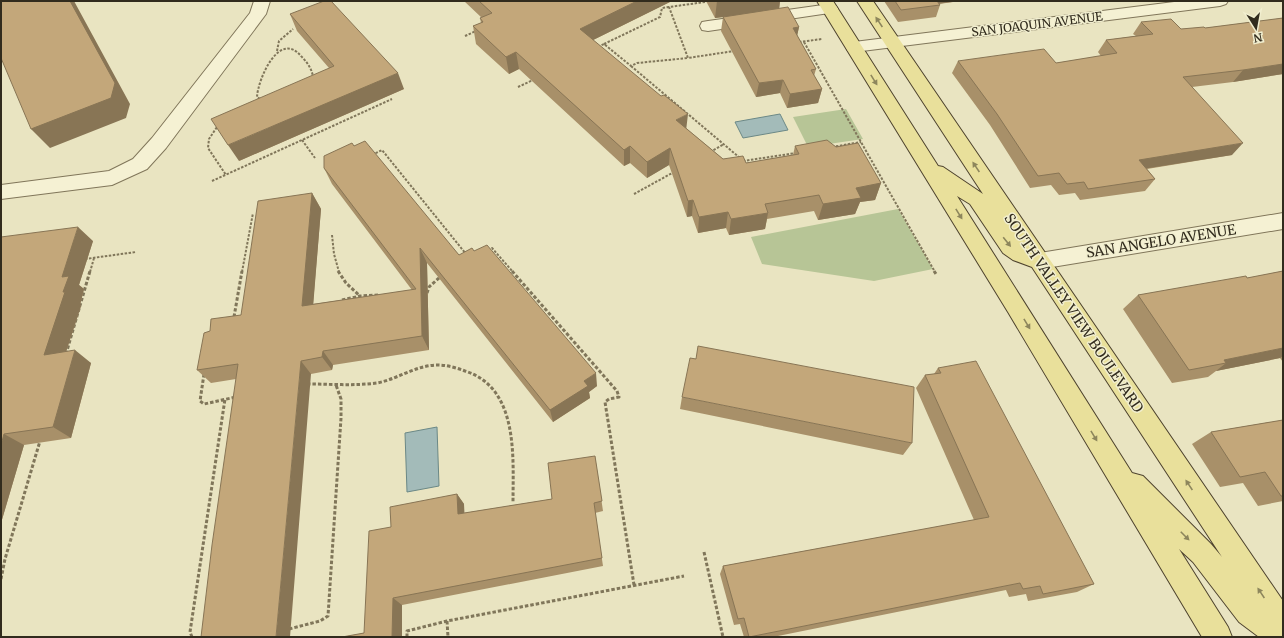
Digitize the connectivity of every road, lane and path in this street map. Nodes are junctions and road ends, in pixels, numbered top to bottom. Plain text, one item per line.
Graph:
1 (262, 1) edge
2 (865, 1) edge
3 (1220, 1) edge
4 (828, 5) edge
5 (669, 7) dead end
6 (708, 26) dead end
7 (293, 29) edge
8 (479, 30) edge
9 (466, 36) dead end
10 (804, 42) dead end
11 (893, 42) junction
12 (604, 44) junction
13 (598, 47) edge
14 (854, 47) junction
15 (277, 51) junction
16 (688, 58) dead end
17 (631, 66) junction
18 (538, 77) edge
19 (312, 80) edge
20 (518, 87) dead end
21 (392, 99) dead end
22 (263, 101) edge
23 (344, 113) edge
24 (349, 119) junction
25 (223, 122) edge
26 (302, 140) junction
27 (861, 142) junction
28 (724, 144) junction
29 (830, 147) edge
30 (799, 152) edge
31 (370, 156) edge
32 (703, 156) edge
33 (315, 158) dead end
34 (744, 161) junction
35 (736, 163) edge
36 (930, 168) junction
37 (676, 171) edge
38 (226, 175) junction
39 (212, 181) dead end
40 (1, 192) edge
41 (634, 194) dead end
42 (252, 213) dead end
43 (1283, 221) edge
44 (332, 235) dead end
45 (486, 251) edge
46 (136, 252) dead end
47 (94, 258) junction
48 (78, 260) dead end
49 (470, 260) edge
50 (1040, 262) junction
51 (936, 274) dead end
52 (443, 275) edge
53 (383, 295) edge
54 (360, 296) junction
55 (425, 296) dead end
56 (336, 302) edge
57 (233, 324) edge
58 (71, 339) junction
59 (65, 340) dead end
60 (64, 362) edge
61 (205, 371) edge
62 (304, 384) dead end
63 (336, 385) junction
64 (239, 396) edge
65 (224, 399) junction
66 (41, 438) edge
67 (1108, 459) junction
68 (513, 503) dead end
69 (704, 552) dead end
70 (5, 559) junction
71 (1, 561) edge
72 (684, 576) dead end
73 (1, 579) edge
74 (634, 585) junction
75 (447, 621) junction
76 (1283, 625) edge
77 (286, 630) dead end
78 (1283, 633) edge
79 (192, 637) edge
80 (407, 637) edge
81 (448, 637) edge
82 (723, 637) edge
83 (1216, 637) edge

1 - 40 street
11 -> 2 main road, SOUTH VALLEY VIEW BOULEVARD
3 - 11 street, SAN JOAQUIN AVENUE
4 - 6 street
4 - 14 main road
5 - 12 path
7 - 15 path
8 - 9 path
10 - 27 path
11 - 14 street, SAN JOAQUIN AVENUE
50 -> 11 main road, SOUTH VALLEY VIEW BOULEVARD
12 - 13 path
12 - 17 path
14 -> 36 main road
15 - 19 path
15 - 22 path
16 - 17 path
17 - 28 path
18 - 20 path
21 - 24 path
23 - 24 path
24 - 26 path
25 - 38 path
26 - 33 path
26 - 38 path
27 - 29 path
27 - 51 path
28 - 32 path
28 - 34 path
30 - 34 path
31 - 49 path
34 - 35 path
36 -> 50 main road
36 -> 67 main road
37 - 41 path
38 - 39 path
42 - 57 path
43 - 50 street, SAN ANGELO AVENUE
44 - 54 path
45 - 74 path
46 - 47 path
47 - 48 path
47 - 58 path
76 -> 50 main road, SOUTH VALLEY VIEW BOULEVARD
52 - 55 path
53 - 54 path
54 - 56 path
58 - 59 path
58 - 60 path
61 - 65 path
62 - 63 path
63 - 68 path
63 - 77 path
64 - 65 path
65 - 79 path
66 - 70 path
67 -> 78 main road
67 - 83 main road
69 - 82 path
70 - 71 path
70 - 73 path
72 - 74 path
74 - 75 path
75 - 80 path
75 - 81 path

